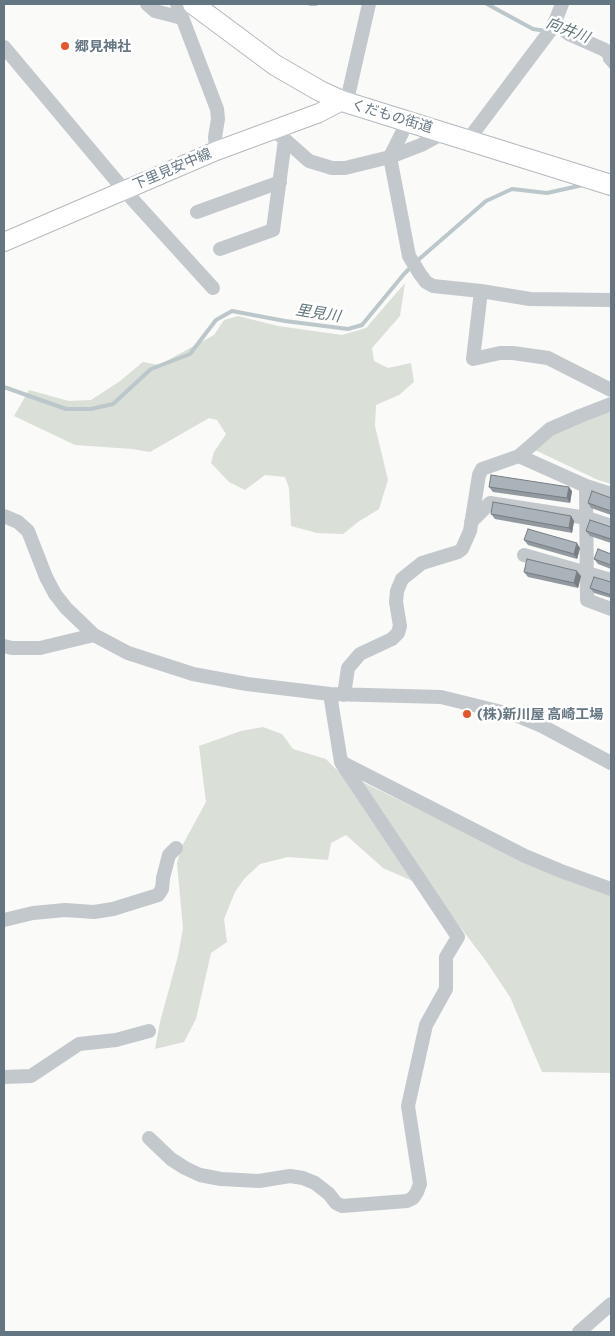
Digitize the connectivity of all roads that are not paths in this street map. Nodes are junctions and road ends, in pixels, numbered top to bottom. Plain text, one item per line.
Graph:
1 (147, 4) edge
2 (177, 4) edge
3 (368, 4) edge
4 (562, 4) edge
5 (187, 11) edge
6 (554, 23) junction
7 (4, 47) edge
8 (611, 57) edge
9 (342, 101) junction
10 (408, 121) junction
11 (445, 132) junction
12 (279, 135) junction
13 (468, 140) junction
14 (216, 151) junction
15 (390, 157) junction
16 (280, 182) junction
17 (611, 185) edge
18 (124, 190) junction
19 (197, 212) dead end
20 (4, 242) edge
21 (220, 249) dead end
22 (213, 288) dead end
23 (481, 290) junction
24 (611, 300) edge
25 (611, 390) edge
26 (611, 404) edge
27 (519, 456) junction
28 (586, 486) junction
29 (611, 494) edge
30 (4, 516) edge
31 (587, 518) junction
32 (471, 522) junction
33 (611, 526) edge
34 (524, 555) dead end
35 (587, 572) junction
36 (611, 580) edge
37 (611, 609) edge
38 (94, 635) junction
39 (4, 646) edge
40 (330, 694) junction
41 (344, 695) junction
42 (341, 762) junction
43 (611, 763) edge
44 (176, 848) dead end
45 (611, 889) edge
46 (4, 920) edge
47 (149, 1032) dead end
48 (4, 1077) edge
49 (149, 1138) dead end
50 (611, 1304) edge
51 (579, 1332) edge

1 - 5 street
2 - 5 street
3 - 9 street
4 - 6 street
5 - 9 highway, くだもの街道
5 - 14 street
6 - 8 street
6 - 13 street
7 - 18 street
9 - 10 highway, くだもの街道
9 - 12 main road, 下里見安中線
10 - 11 highway, くだもの街道
10 - 15 street
11 - 13 highway, くだもの街道
11 - 15 street
12 - 14 main road, 下里見安中線
12 - 15 street
12 - 16 street
13 - 17 highway, くだもの街道
14 - 18 main road, 下里見安中線
15 - 23 street
16 - 19 street
16 - 21 street
18 - 20 main road, 下里見安中線
18 - 22 street
23 - 24 street
23 - 25 street
26 - 27 street
27 - 28 street
27 - 32 street
28 - 29 street
28 - 31 street
30 - 38 street
31 - 32 street
31 - 33 street
31 - 35 street
32 - 41 street
34 - 35 street
35 - 36 street
35 - 37 street
38 - 39 street
38 - 40 street
40 - 41 street
40 - 42 street
41 - 43 street
42 - 45 street
42 - 49 street
44 - 46 street
47 - 48 street
50 - 51 street

